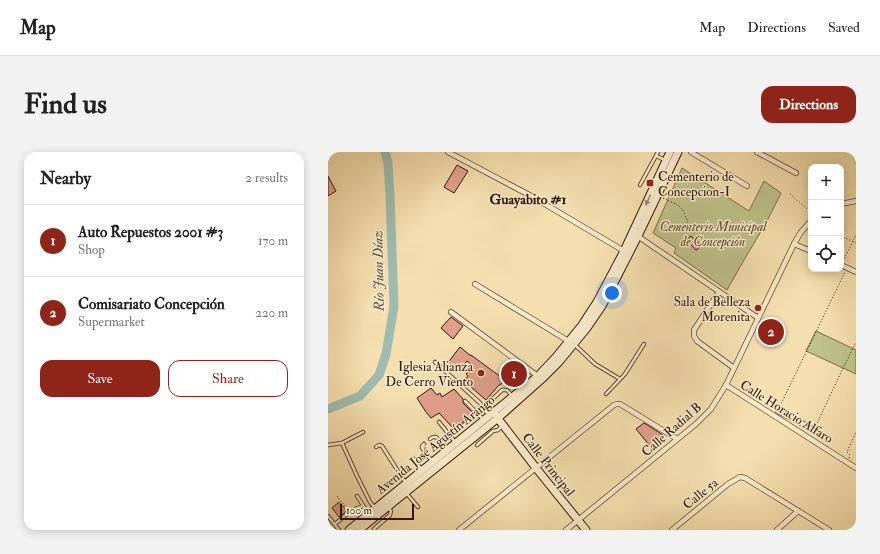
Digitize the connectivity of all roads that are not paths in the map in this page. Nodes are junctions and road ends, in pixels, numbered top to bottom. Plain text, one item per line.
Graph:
1 (448, 152) edge
2 (658, 152) edge
3 (670, 152) edge
4 (678, 152) edge
5 (691, 152) edge
6 (758, 152) edge
7 (656, 156) junction
8 (670, 161) junction
9 (796, 173) dead end
10 (640, 185) dead end
11 (747, 186) dead end
12 (856, 201) edge
13 (844, 203) edge
14 (808, 224) edge
15 (635, 234) junction
16 (794, 244) junction
17 (808, 250) edge
18 (624, 251) junction
19 (844, 266) edge
20 (856, 272) edge
21 (475, 284) dead end
22 (719, 292) junction
23 (451, 312) dead end
24 (758, 318) junction
25 (571, 343) junction
26 (644, 344) dead end
27 (435, 362) dead end
28 (734, 368) junction
29 (540, 377) junction
30 (620, 379) junction
31 (726, 385) junction
32 (606, 394) dead end
33 (515, 399) junction
34 (465, 400) dead end
35 (483, 408) junction
36 (778, 411) road end
37 (478, 414) junction
38 (784, 414) junction
39 (490, 418) junction
40 (780, 420) junction
41 (439, 422) dead end
42 (503, 425) junction
43 (809, 427) dead end
44 (363, 432) dead end
45 (481, 432) junction
46 (450, 436) junction
47 (430, 439) dead end
48 (677, 439) junction
49 (342, 443) junction
50 (424, 444) dead end
51 (328, 445) edge
52 (477, 445) dead end
53 (458, 446) junction
54 (376, 447) dead end
55 (451, 451) junction
56 (414, 459) dead end
57 (434, 465) junction
58 (536, 468) junction
59 (856, 468) edge
60 (424, 473) junction
61 (400, 475) junction
62 (395, 478) dead end
63 (406, 483) junction
64 (406, 492) junction
65 (357, 496) dead end
66 (363, 506) junction
67 (388, 507) junction
68 (418, 507) dead end
69 (355, 508) dead end
70 (375, 508) junction
71 (798, 511) junction
72 (348, 513) road end
73 (368, 514) junction
74 (328, 516) edge
75 (578, 520) junction
76 (334, 524) junction
77 (361, 529) edge
78 (374, 529) edge
79 (339, 530) edge
80 (348, 530) edge
81 (459, 530) edge
82 (566, 530) edge
83 (586, 530) edge
84 (672, 530) edge
85 (777, 530) edge
86 (829, 530) edge

1 - 18 street
2 - 7 lane
3 - 8 main road, Avenida José Agustín Arango
4 - 8 main road, Avenida José Agustín Arango
5 - 11 street
6 - 9 street
7 - 8 lane
7 - 10 lane
8 -> 15 main road, Avenida José Agustín Arango
8 - 15 main road, Avenida José Agustín Arango
12 - 13 street
14 - 16 street, Calle Radial B
15 - 18 main road, Avenida José Agustín Arango
15 - 22 street
15 - 25 main road, Avenida José Agustín Arango
16 - 17 street
16 - 24 street, Calle Radial B
18 - 25 main road, Avenida José Agustín Arango
19 - 20 street
21 - 25 street
22 - 24 street
22 - 28 street
23 - 29 street
24 - 28 street, Calle Radial B
25 - 29 main road, Avenida José Agustín Arango
25 - 30 lane
26 - 30 lane
27 - 35 lane
28 - 31 street, Calle Radial B
29 - 33 main road, Avenida José Agustín Arango
30 - 32 lane
31 - 40 street, Calle Horacio Alfaro
31 - 48 street, Calle Radial B
33 - 35 lane
33 - 39 main road, Avenida José Agustín Arango
34 - 37 lane
35 - 39 lane
36 - 38 street
37 - 39 lane
37 - 46 lane
38 - 40 street
38 - 43 street
39 - 42 main road, Calle Principal
39 - 45 main road, Avenida José Agustín Arango
40 - 59 street, Calle Horacio Alfaro
41 - 46 lane
42 - 45 lane
42 - 58 main road, Calle Principal
44 - 49 lane
45 - 52 lane
45 - 53 main road, Avenida José Agustín Arango
46 - 53 lane
47 - 55 lane
48 - 58 street
48 - 75 street, Calle Radial B
49 - 51 lane
49 - 70 lane
50 - 57 lane
53 - 55 main road, Avenida José Agustín Arango
54 - 61 lane
55 - 57 main road, Avenida José Agustín Arango
56 - 60 lane
57 - 60 main road, Avenida José Agustín Arango
58 - 75 main road, Calle Principal
58 - 81 street
60 - 63 main road, Avenida José Agustín Arango
60 - 64 main road, Avenida José Agustín Arango
61 - 62 lane
61 - 63 lane
63 - 70 main road, Avenida José Agustín Arango
64 - 67 main road, Avenida José Agustín Arango
64 - 68 lane
65 - 66 lane
66 - 69 lane
66 - 73 lane
67 - 77 main road, Avenida José Agustín Arango
67 - 78 lane
70 - 73 main road, Avenida José Agustín Arango
71 - 84 street, Calle 5a
71 - 85 street
71 - 86 street
72 - 76 lane
73 - 80 main road, Avenida José Agustín Arango
74 - 76 lane
75 - 82 street, Calle Radial B
75 - 83 main road, Calle Principal
76 - 79 lane

